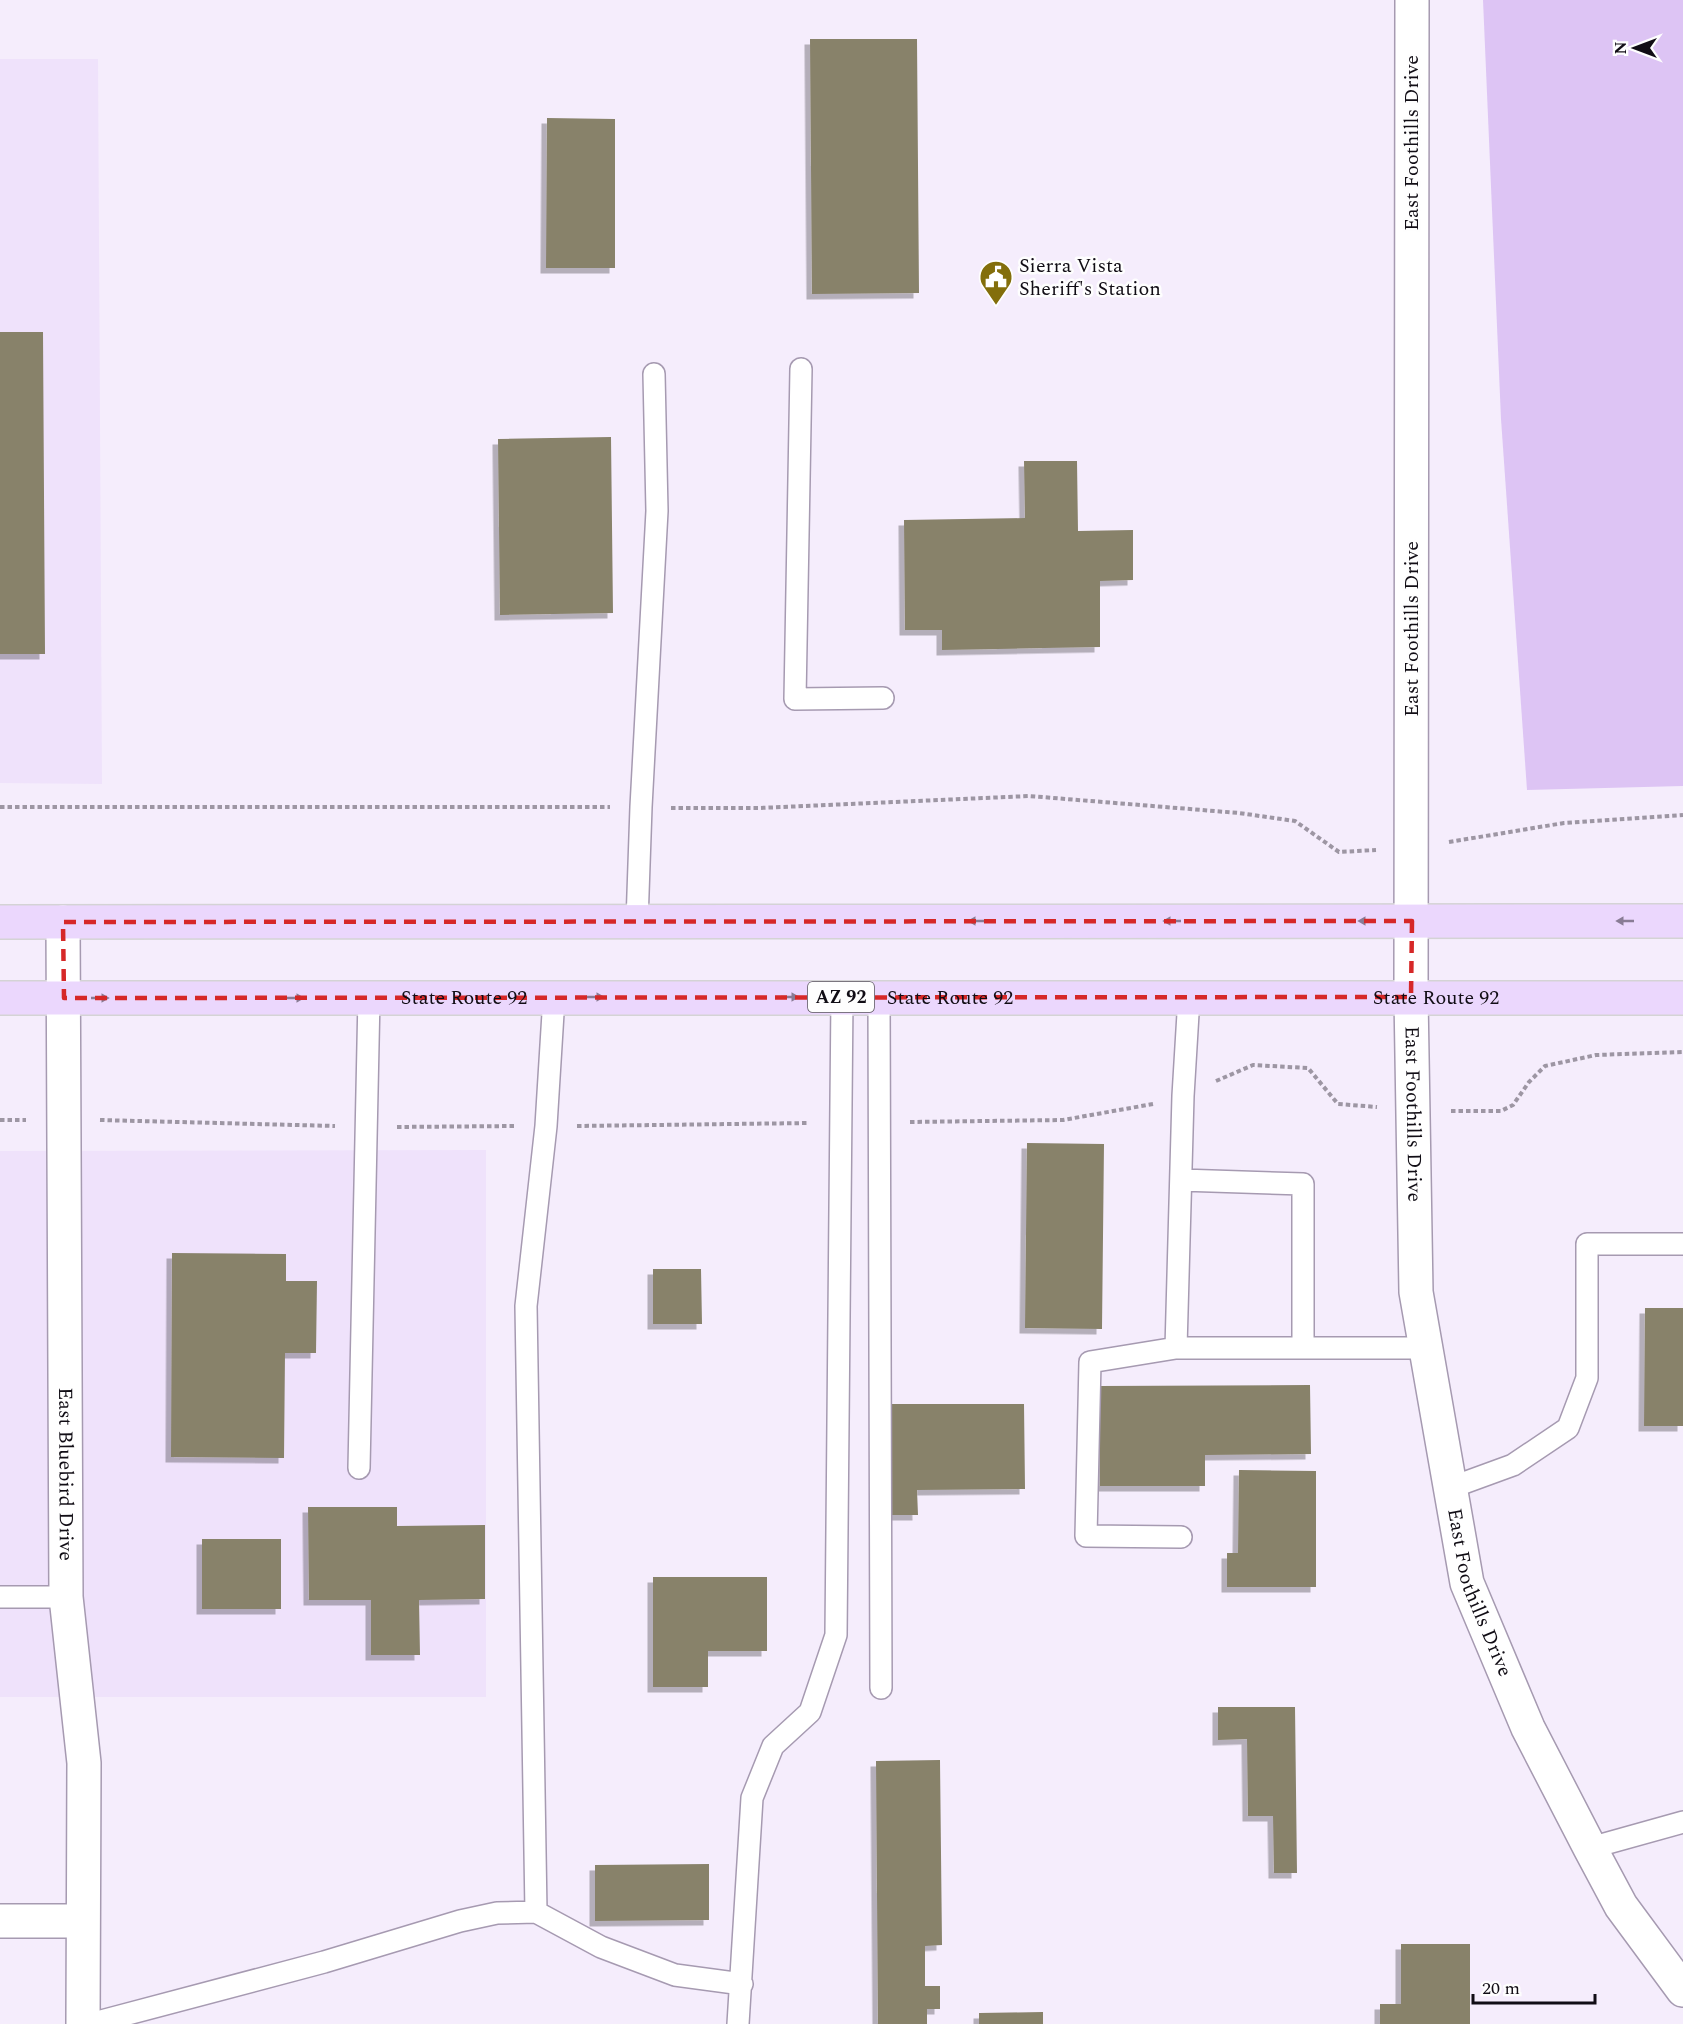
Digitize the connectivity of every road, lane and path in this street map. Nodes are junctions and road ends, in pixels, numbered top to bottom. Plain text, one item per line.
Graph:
1 (1412, 0) edge
2 (801, 369) dead end
3 (654, 374) dead end
4 (883, 698) dead end
5 (0, 807) edge
6 (641, 807) junction
7 (1683, 815) edge
8 (1413, 848) junction
9 (1412, 921) junction
10 (1683, 921) edge
11 (0, 922) edge
12 (63, 922) junction
13 (637, 922) junction
14 (369, 997) junction
15 (554, 997) junction
16 (842, 997) junction
17 (879, 997) junction
18 (1189, 997) junction
19 (1411, 997) junction
20 (0, 998) edge
21 (64, 998) junction
22 (1683, 998) edge
23 (1683, 1052) edge
24 (1183, 1096) junction
25 (1412, 1110) junction
26 (66, 1119) junction
27 (0, 1120) edge
28 (879, 1122) junction
29 (840, 1123) junction
30 (546, 1126) junction
31 (364, 1127) junction
32 (1181, 1180) junction
33 (1683, 1244) edge
34 (1176, 1348) junction
35 (1303, 1348) junction
36 (1425, 1348) junction
37 (359, 1468) dead end
38 (1450, 1488) junction
39 (1181, 1537) dead end
40 (0, 1597) edge
41 (66, 1597) junction
42 (881, 1688) dead end
43 (1683, 1822) edge
44 (1590, 1848) junction
45 (536, 1912) junction
46 (0, 1921) edge
47 (82, 1921) junction
48 (742, 1984) junction
49 (1683, 1990) edge
50 (83, 2024) edge
51 (90, 2024) edge
52 (738, 2024) edge

1 - 8 street, East Foothills Drive
2 - 4 lane
3 - 6 lane
5 - 6 path
6 - 8 path
6 - 13 lane
7 - 8 path
8 - 9 street, East Foothills Drive
10 -> 9 main road
9 -> 13 main road
9 - 19 street, East Foothills Drive
11 - 12 main road
12 - 13 main road
12 - 21 street, East Bluebird Drive
14 - 15 main road, State Route 92 / AZ 92
21 -> 14 main road, State Route 92 / AZ 92
14 - 31 lane
15 -> 16 main road, State Route 92 / AZ 92
15 - 30 lane
16 - 17 main road, State Route 92 / AZ 92
16 - 29 lane
17 - 18 main road, State Route 92 / AZ 92
17 - 28 lane
18 - 19 main road, State Route 92 / AZ 92
18 - 24 lane
19 - 22 main road, State Route 92 / AZ 92
19 - 25 street, East Foothills Drive
20 - 21 main road, State Route 92 / AZ 92
21 - 26 street, East Bluebird Drive
23 - 25 path
24 - 25 path
24 - 28 path
24 - 32 lane
25 - 36 street, East Foothills Drive
26 - 27 path
26 - 31 path
26 - 41 street, East Bluebird Drive
28 - 42 lane
29 - 30 path
29 - 48 lane
30 - 31 path
30 - 45 lane
31 - 37 lane
32 - 34 lane
32 - 35 lane
33 - 38 lane
34 - 35 lane
34 - 39 lane
35 - 36 lane
36 - 38 street, East Foothills Drive
38 - 44 street, East Foothills Drive
40 - 41 lane
41 - 47 street, East Bluebird Drive
43 - 44 lane
44 - 49 street, East Foothills Drive
45 - 48 lane
45 - 51 lane
46 - 47 street
47 - 50 street, East Bluebird Drive
48 - 52 lane

